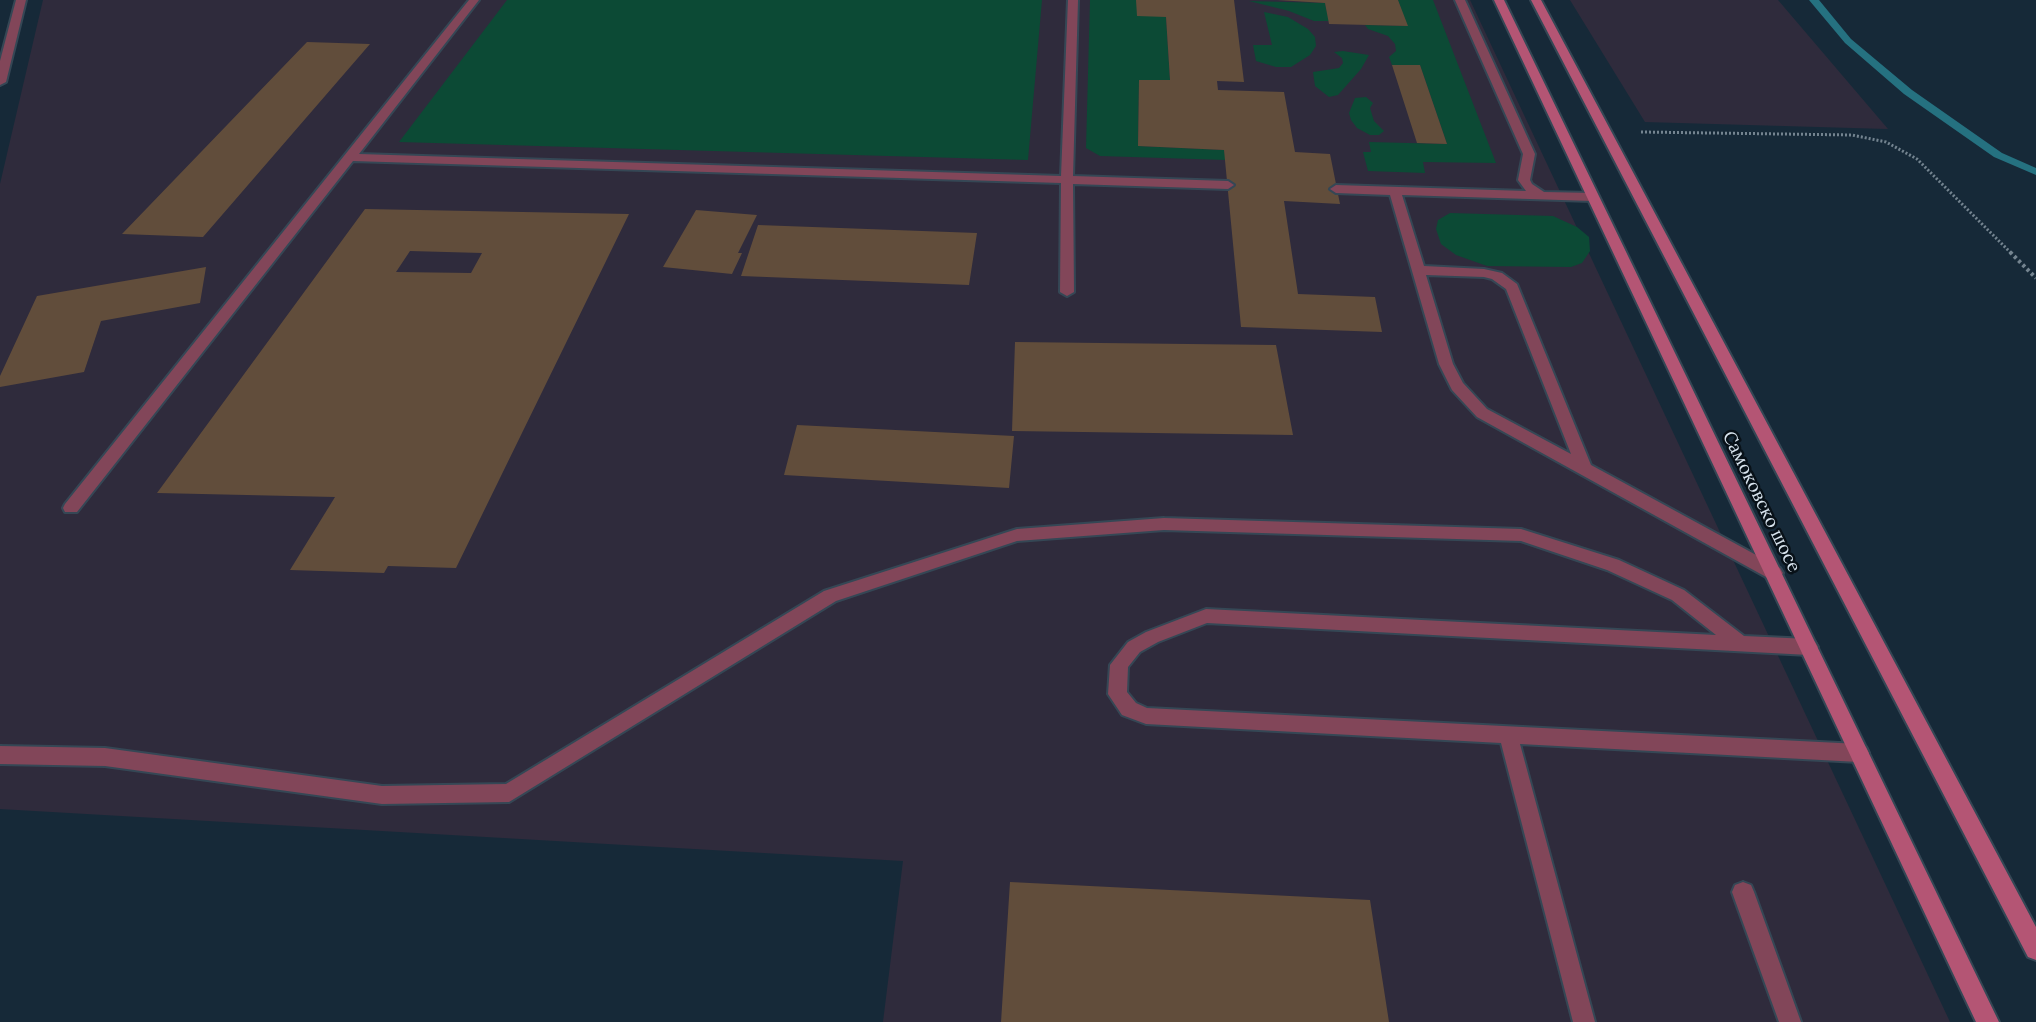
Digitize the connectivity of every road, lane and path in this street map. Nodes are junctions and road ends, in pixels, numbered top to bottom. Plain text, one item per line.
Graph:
1 (21, 0) edge
2 (474, 0) edge
3 (1073, 0) edge
4 (1460, 0) edge
5 (1499, 0) edge
6 (1536, 0) edge
7 (0, 82) edge
8 (1605, 131) junction
9 (349, 157) junction
10 (1067, 178) junction
11 (1227, 184) dead end
12 (1336, 189) dead end
13 (1395, 191) junction
14 (1540, 195) junction
15 (1593, 197) junction
16 (1418, 270) junction
17 (2036, 278) edge
18 (1067, 292) dead end
19 (1584, 468) junction
20 (71, 508) dead end
21 (1774, 573) junction
22 (1741, 644) junction
23 (1809, 648) junction
24 (1508, 734) junction
25 (1859, 753) junction
26 (0, 755) edge
27 (1743, 892) dead end
28 (2036, 949) edge
29 (1584, 1022) edge
30 (1790, 1022) edge
31 (1988, 1022) edge

1 - 7 street
2 - 9 street
3 - 10 street
4 - 14 street
5 - 15 main road, Самоковско шосе
6 - 8 main road, Самоковско шосе
8 - 17 path
8 - 28 main road, Самоковско шосе
9 - 10 street
9 - 20 street
10 - 11 street
10 - 18 street
12 - 13 street
13 - 14 street
13 - 16 street
14 - 15 street
15 - 21 main road, Самоковско шосе
16 - 19 street
16 - 19 street
19 - 21 street
21 - 23 main road, Самоковско шосе
22 - 23 street
22 - 24 street
22 - 26 street
23 - 25 main road, Самоковско шосе
24 - 25 street
24 - 29 street
25 - 31 main road, Самоковско шосе
27 - 30 street

